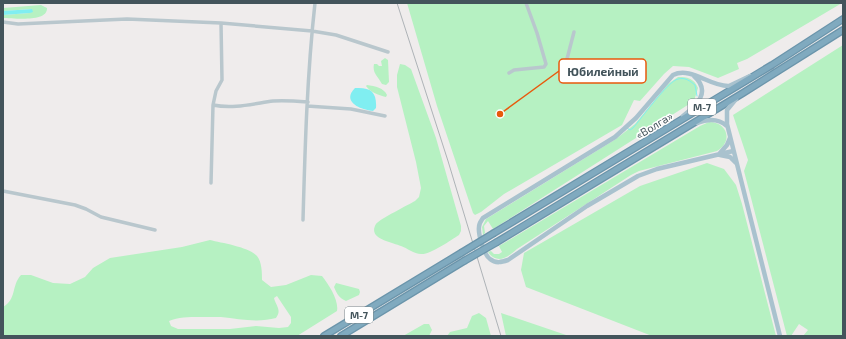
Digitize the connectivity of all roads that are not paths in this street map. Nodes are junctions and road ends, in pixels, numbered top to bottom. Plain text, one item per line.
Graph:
1 (315, 3) edge
2 (526, 3) edge
3 (843, 19) edge
4 (3, 22) edge
5 (221, 23) junction
6 (843, 30) edge
7 (312, 31) junction
8 (574, 32) dead end
9 (388, 52) dead end
10 (764, 69) junction
11 (509, 73) dead end
12 (691, 74) junction
13 (561, 82) dead end
14 (743, 93) junction
15 (308, 104) junction
16 (212, 105) junction
17 (385, 116) dead end
18 (686, 127) junction
19 (666, 129) junction
20 (728, 129) junction
21 (730, 136) junction
22 (733, 151) junction
23 (716, 155) junction
24 (737, 166) junction
25 (211, 183) dead end
26 (3, 191) edge
27 (303, 220) dead end
28 (155, 230) dead end
29 (324, 336) edge
30 (341, 336) edge
31 (780, 336) edge

1 - 7 street
2 - 11 street
3 - 10 highway, «Волга» / М-7
4 - 5 street
5 - 7 street
5 - 16 street
6 - 14 highway, «Волга» / М-7
7 - 9 street
7 - 15 street
8 - 13 street
10 - 12 main road
10 - 19 highway, «Волга» / М-7
12 - 19 main road
12 - 23 main road
14 - 18 highway, «Волга» / М-7
14 - 20 main road
15 - 16 street
15 - 17 street
15 - 27 street
16 - 25 street
18 - 20 main road
18 - 30 highway, «Волга» / М-7, bridge
19 - 29 highway, «Волга» / М-7, bridge
20 - 21 main road
21 - 22 main road
21 - 23 main road
22 - 23 main road
22 - 24 main road
23 - 24 main road
24 - 31 main road
26 - 28 street

